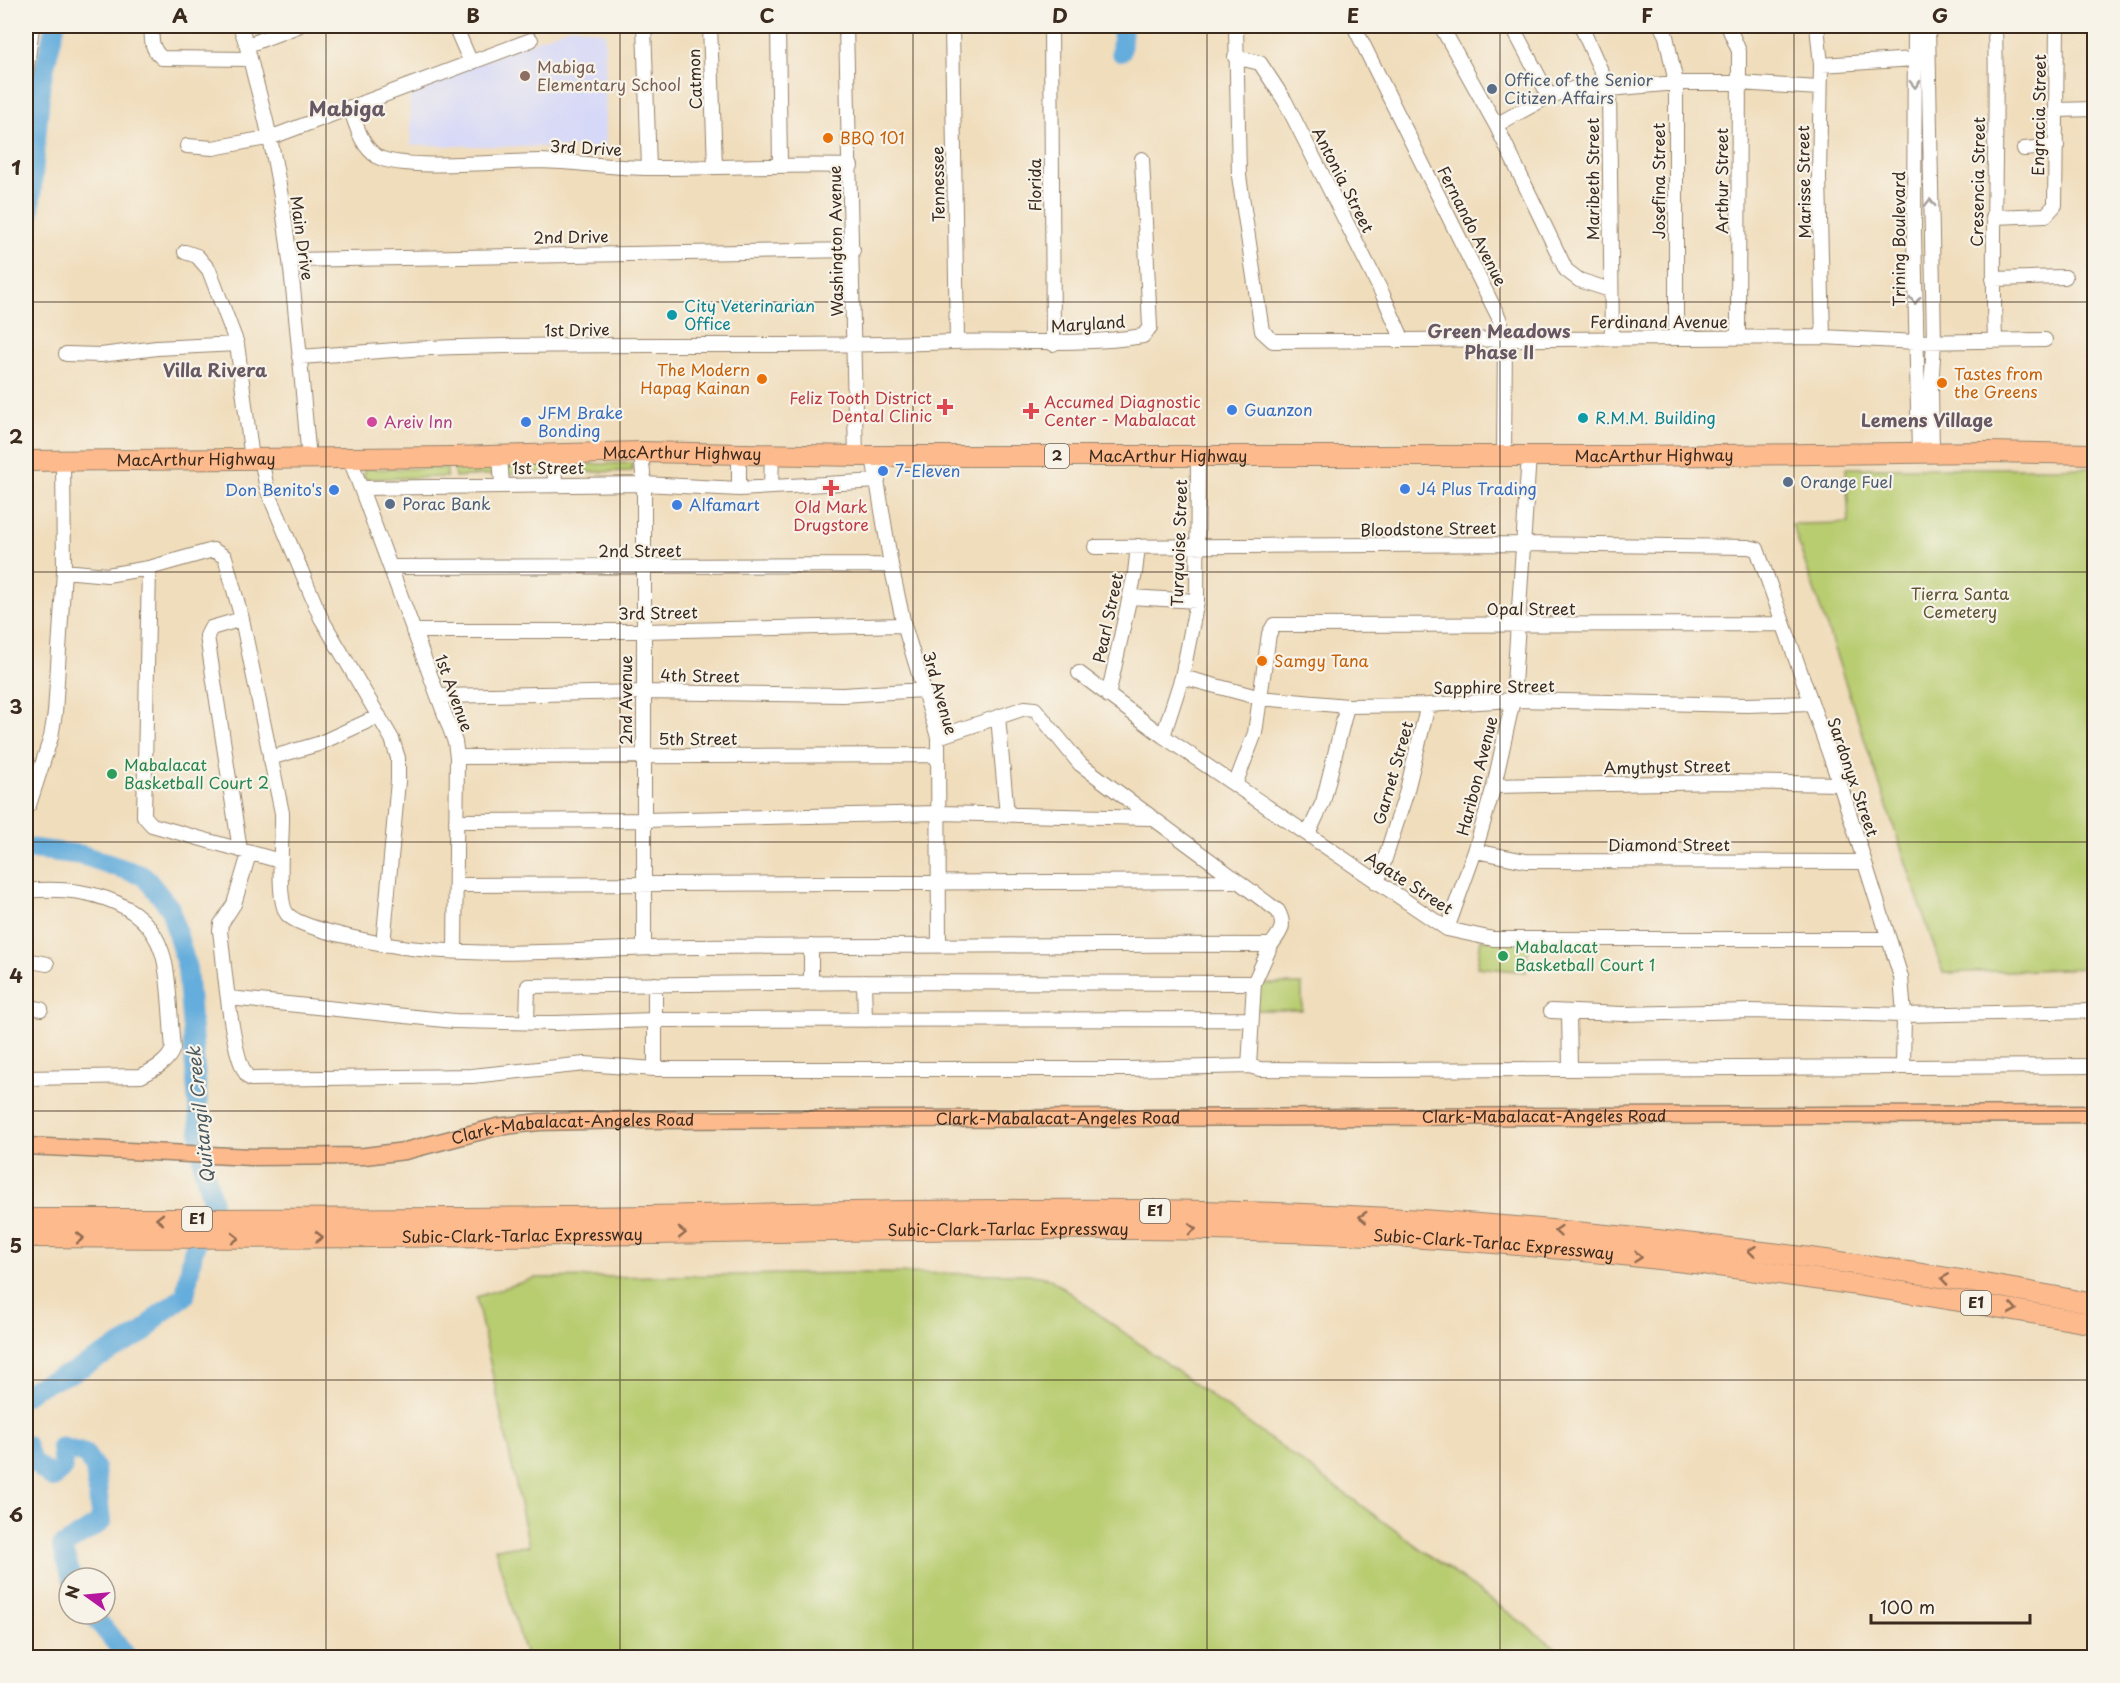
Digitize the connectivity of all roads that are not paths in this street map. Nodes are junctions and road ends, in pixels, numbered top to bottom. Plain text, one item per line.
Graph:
1 (33, 26) edge
2 (152, 26) edge
3 (240, 26) edge
4 (298, 26) edge
5 (455, 26) edge
6 (644, 26) edge
7 (710, 26) edge
8 (778, 26) edge
9 (846, 26) edge
10 (952, 26) edge
11 (1051, 26) edge
12 (1236, 26) edge
13 (1353, 26) edge
14 (1441, 26) edge
15 (1512, 26) edge
16 (1581, 26) edge
17 (1660, 26) edge
18 (1728, 26) edge
19 (1817, 26) edge
20 (1915, 26) edge
21 (1928, 26) edge
22 (1995, 26) edge
23 (2057, 26) edge
24 (531, 40) dead end
25 (249, 52) junction
26 (1919, 53) junction
27 (1235, 57) junction
28 (471, 63) junction
29 (1821, 65) junction
30 (26, 75) edge
31 (1676, 83) junction
32 (1739, 83) junction
33 (1819, 88) junction
34 (1609, 89) junction
35 (1549, 96) junction
36 (350, 107) junction
37 (2094, 109) edge
38 (2057, 110) junction
39 (1496, 125) junction
40 (1923, 135) junction
41 (272, 137) junction
42 (188, 146) dead end
43 (2057, 146) junction
44 (2024, 150) dead end
45 (1142, 159) dead end
46 (780, 164) junction
47 (715, 166) junction
48 (851, 166) junction
49 (649, 168) junction
50 (1993, 217) junction
51 (1914, 232) junction
52 (1931, 232) junction
53 (853, 250) junction
54 (184, 252) dead end
55 (290, 260) junction
56 (2065, 277) dead end
57 (1993, 279) junction
58 (1610, 290) junction
59 (1823, 337) junction
60 (1402, 338) junction
61 (1505, 338) junction
62 (1676, 338) junction
63 (1738, 338) junction
64 (1612, 339) junction
65 (1995, 340) junction
66 (2044, 340) dead end
67 (957, 342) junction
68 (1916, 342) junction
69 (1934, 342) junction
70 (237, 344) junction
71 (1053, 344) junction
72 (855, 346) junction
73 (66, 354) dead end
74 (299, 357) junction
75 (641, 452) junction
76 (1926, 453) junction
77 (554, 454) junction
78 (739, 454) junction
79 (2094, 454) edge
80 (772, 455) junction
81 (1518, 455) junction
82 (500, 456) junction
83 (865, 456) junction
84 (1198, 456) junction
85 (257, 458) junction
86 (309, 459) junction
87 (350, 459) junction
88 (26, 461) edge
89 (63, 461) junction
90 (878, 481) junction
91 (502, 484) junction
92 (555, 484) junction
93 (644, 484) junction
94 (771, 487) junction
95 (362, 488) junction
96 (740, 489) junction
97 (1523, 544) junction
98 (1138, 546) junction
99 (1095, 547) dead end
100 (1197, 548) junction
101 (1759, 552) joint
102 (891, 565) junction
103 (390, 567) junction
104 (644, 567) junction
105 (148, 568) junction
106 (64, 571) junction
107 (1130, 597) junction
108 (1197, 601) junction
109 (242, 619) junction
110 (1783, 624) junction
111 (904, 625) junction
112 (1518, 625) junction
113 (413, 631) junction
114 (643, 631) junction
115 (1079, 673) dead end
116 (1182, 677) junction
117 (924, 690) junction
118 (644, 692) junction
119 (440, 696) junction
120 (1108, 696) junction
121 (1262, 698) junction
122 (1513, 700) junction
123 (1810, 703) junction
124 (1428, 705) junction
125 (1347, 706) junction
126 (378, 716) junction
127 (998, 717) junction
128 (1163, 736) junction
129 (938, 737) junction
130 (938, 755) junction
131 (642, 756) junction
132 (457, 757) junction
133 (270, 758) junction
134 (1840, 784) junction
135 (1235, 785) junction
136 (1494, 786) junction
137 (29, 805) dead end
138 (939, 813) junction
139 (1007, 815) junction
140 (1150, 818) junction
141 (644, 820) junction
142 (456, 821) junction
143 (1308, 834) junction
144 (1475, 851) junction
145 (245, 852) junction
146 (280, 861) junction
147 (1863, 862) junction
148 (1234, 881) junction
149 (643, 883) junction
150 (939, 883) junction
151 (1377, 883) junction
152 (456, 885) junction
153 (26, 891) edge
154 (1447, 929) junction
155 (1889, 939) junction
156 (939, 944) junction
157 (383, 945) junction
158 (1271, 945) junction
159 (811, 946) junction
160 (644, 948) junction
161 (455, 951) junction
162 (26, 960) edge
163 (47, 964) dead end
164 (812, 982) junction
165 (864, 982) junction
166 (1254, 983) junction
167 (656, 984) junction
168 (229, 998) junction
169 (26, 1006) edge
170 (41, 1009) dead end
171 (1551, 1011) dead end
172 (2094, 1011) edge
173 (1569, 1013) junction
174 (1904, 1015) junction
175 (1251, 1018) junction
176 (655, 1020) junction
177 (865, 1020) junction
178 (527, 1022) junction
179 (1249, 1066) junction
180 (1904, 1066) junction
181 (2094, 1066) edge
182 (1570, 1068) junction
183 (655, 1069) junction
184 (26, 1078) edge
185 (2094, 1114) edge
186 (26, 1146) edge
187 (26, 1219) edge
188 (261, 1228) junction
189 (134, 1229) junction
190 (26, 1238) edge
191 (2094, 1304) edge
192 (2094, 1324) edge

1 - 30 street
2 - 25 street
3 - 25 street, Main Drive
4 - 25 street
5 - 28 street
6 - 49 street
7 - 47 street, Catmon
8 - 46 street
9 - 48 street, Washington Avenue
10 - 67 street, Tennessee
11 - 71 street, Florida
12 - 27 street
13 - 61 street, Fernando Avenue
14 - 39 street
15 - 35 street
16 - 34 street, Maribeth Street
17 - 31 street, Josefina Street
18 - 32 street, Arthur Street
19 - 29 street, Marisse Street
20 - 26 street, Trining Boulevard
21 - 26 street, Trining Boulevard
22 - 50 street, Cresencia Street
23 - 38 street, Engracia Street
24 - 28 street
25 - 41 street, Main Drive
26 - 29 street
26 - 40 street, Trining Boulevard
27 - 60 street, Antonia Street
27 - 60 street, Ferdinand Avenue
28 - 36 street
29 - 33 street, Marisse Street
31 - 32 street
31 - 34 street
31 - 62 street, Josefina Street
32 - 33 street
32 - 63 street, Arthur Street
33 - 59 street, Marisse Street
34 - 35 street
34 - 58 street, Maribeth Street
35 - 39 street
36 - 41 street
36 - 49 street, 3rd Drive
37 - 38 street
38 - 43 street, Engracia Street
39 - 58 street
40 - 51 street, Trining Boulevard
52 -> 40 street, Trining Boulevard
41 - 42 street
41 - 55 street, Main Drive
43 - 44 street
43 - 50 street, Engracia Street
45 - 71 street, Maryland
46 - 47 street, 3rd Drive
46 - 48 street, 3rd Drive
47 - 49 street, 3rd Drive
48 - 53 street, Washington Avenue
50 - 57 street, Cresencia Street
51 - 52 street
51 -> 68 street, Trining Boulevard
52 - 69 street, Trining Boulevard
53 - 55 street, 2nd Drive
53 - 72 street, Washington Avenue
54 - 70 street
55 - 74 street, Main Drive
56 - 57 street
57 - 65 street, Cresencia Street
58 - 64 street, Maribeth Street
59 - 63 street, Ferdinand Avenue
59 - 68 street, Ferdinand Avenue
60 - 61 street, Ferdinand Avenue
61 - 64 street, Ferdinand Avenue
61 - 81 street, Fernando Avenue
62 - 63 street, Ferdinand Avenue
62 - 64 street, Ferdinand Avenue
65 - 66 street, Ferdinand Avenue
65 - 69 street, Ferdinand Avenue
67 - 71 street, Maryland
67 - 72 street, Maryland
68 - 69 street, Ferdinand Avenue
68 - 76 street, Trining Boulevard
69 - 76 street, Trining Boulevard
70 - 73 street
70 - 85 street
72 - 74 street, 1st Drive
72 - 83 street, Washington Avenue
74 - 86 street, Main Drive
75 - 77 highway, MacArthur Highway / 2
75 - 78 highway, MacArthur Highway / 2
75 - 93 street, 2nd Avenue
76 - 79 highway, MacArthur Highway / 2
76 - 81 highway, MacArthur Highway / 2
77 - 82 highway, MacArthur Highway / 2
77 - 92 street
78 - 80 highway, MacArthur Highway / 2
78 - 96 street
80 - 83 highway, MacArthur Highway / 2
80 - 94 street
81 - 84 highway, MacArthur Highway / 2
81 - 97 street, Haribon Avenue
82 - 87 highway, MacArthur Highway / 2
82 - 91 street
83 - 84 highway, MacArthur Highway / 2
83 - 90 street, 3rd Avenue
84 - 100 street, Turquoise Street
85 - 86 highway, MacArthur Highway / 2
85 - 89 highway, MacArthur Highway / 2
85 - 126 street
86 - 87 highway, MacArthur Highway / 2
87 - 95 street, 1st Avenue
88 - 89 highway, MacArthur Highway / 2
89 - 106 street
90 - 94 street, 1st Street
90 - 102 street, 3rd Avenue
91 - 92 street, 1st Street
91 - 95 street, 1st Street
92 - 93 street, 1st Street
93 - 96 street, 1st Street
93 - 104 street, 2nd Avenue
94 - 96 street, 1st Street
95 - 103 street, 1st Avenue
97 - 100 street, Bloodstone Street
97 - 101 street, Bloodstone Street
97 - 112 street, Haribon Avenue
98 - 99 street, Bloodstone Street
98 - 100 street, Bloodstone Street
98 - 107 street, Pearl Street
100 - 108 street, Turquoise Street
101 - 110 street, Sardonyx Street
102 - 104 street, 2nd Street
102 - 111 street, 3rd Avenue
103 - 104 street, 2nd Street
103 - 113 street, 1st Avenue
104 - 114 street, 2nd Avenue
105 - 106 street
105 - 109 street
105 - 145 street
106 - 137 street
107 - 108 street
107 - 120 street, Pearl Street
108 - 116 street, Turquoise Street
109 - 133 street
109 - 145 street
110 - 112 street, Opal Street
110 - 123 street, Sardonyx Street
111 - 114 street, 3rd Street
111 - 117 street, 3rd Avenue
112 - 121 street, Opal Street
112 - 122 street, Haribon Avenue
113 - 114 street, 3rd Street
113 - 119 street, 1st Avenue
114 - 118 street, 2nd Avenue
115 - 120 street, Agate Street
116 - 121 street, Sapphire Street
116 - 128 street, Turquoise Street
117 - 118 street, 4th Street
117 - 129 street, 3rd Avenue
118 - 119 street, 4th Street
118 - 131 street, 2nd Avenue
119 - 132 street, 1st Avenue
120 - 128 street, Agate Street
121 - 125 street, Sapphire Street
121 - 135 street
122 - 123 street, Sapphire Street
122 - 124 street, Sapphire Street
122 - 136 street, Haribon Avenue
123 - 134 street, Sardonyx Street
124 - 125 street, Sapphire Street
124 - 151 street, Garnet Street
125 - 143 street
126 - 133 street
126 - 157 street
127 - 129 street
127 - 139 street
127 - 140 street
128 - 135 street, Agate Street
129 - 130 street, 3rd Avenue
130 - 131 street, 5th Street
130 - 138 street, 3rd Avenue
131 - 132 street, 5th Street
131 - 141 street, 2nd Avenue
132 - 142 street, 1st Avenue
133 - 146 street
134 - 136 street, Amythyst Street
134 - 147 street, Sardonyx Street
135 - 143 street, Agate Street
136 - 144 street, Haribon Avenue
138 - 139 street
138 - 141 street
138 - 150 street, 3rd Avenue
139 - 140 street
140 - 148 street
141 - 142 street
141 - 149 street, 2nd Avenue
142 - 152 street, 1st Avenue
143 - 151 street, Agate Street
144 - 147 street, Diamond Street
144 - 154 street, Haribon Avenue
145 - 146 street
145 - 168 street
146 - 157 street
147 - 155 street, Sardonyx Street
148 - 150 street
148 - 158 street
149 - 150 street
149 - 152 street
149 - 160 street, 2nd Avenue
150 - 156 street, 3rd Avenue
151 - 154 street, Agate Street
152 - 161 street, 1st Avenue
153 - 184 street
154 - 155 street, Agate Street
155 - 174 street, Sardonyx Street
156 - 158 street
156 - 159 street
157 - 161 street
158 - 166 street
159 - 160 street
159 - 164 street
160 - 161 street
162 - 163 street
164 - 165 street
164 - 167 street
165 - 166 street
165 - 177 street
166 - 175 street
167 - 176 street
167 - 178 street
168 - 178 street
168 - 183 street
169 - 170 street
171 - 173 street
172 - 174 street
173 - 174 street
173 - 182 street
174 - 180 street, Sardonyx Street
175 - 177 street
175 - 179 street
176 - 177 street
176 - 178 street
176 - 183 street
179 - 182 street
179 - 183 street
180 - 181 street
180 - 182 street
185 - 186 main road, Clark-Mabalacat-Angeles Road
187 - 189 highway, Subic-Clark-Tarlac Expressway / E1
188 - 189 highway, Subic-Clark-Tarlac Expressway / E1
191 -> 188 highway, Subic-Clark-Tarlac Expressway / E1
188 -> 192 highway, Subic-Clark-Tarlac Expressway / E1
190 -> 189 highway, Subic-Clark-Tarlac Expressway / E1

